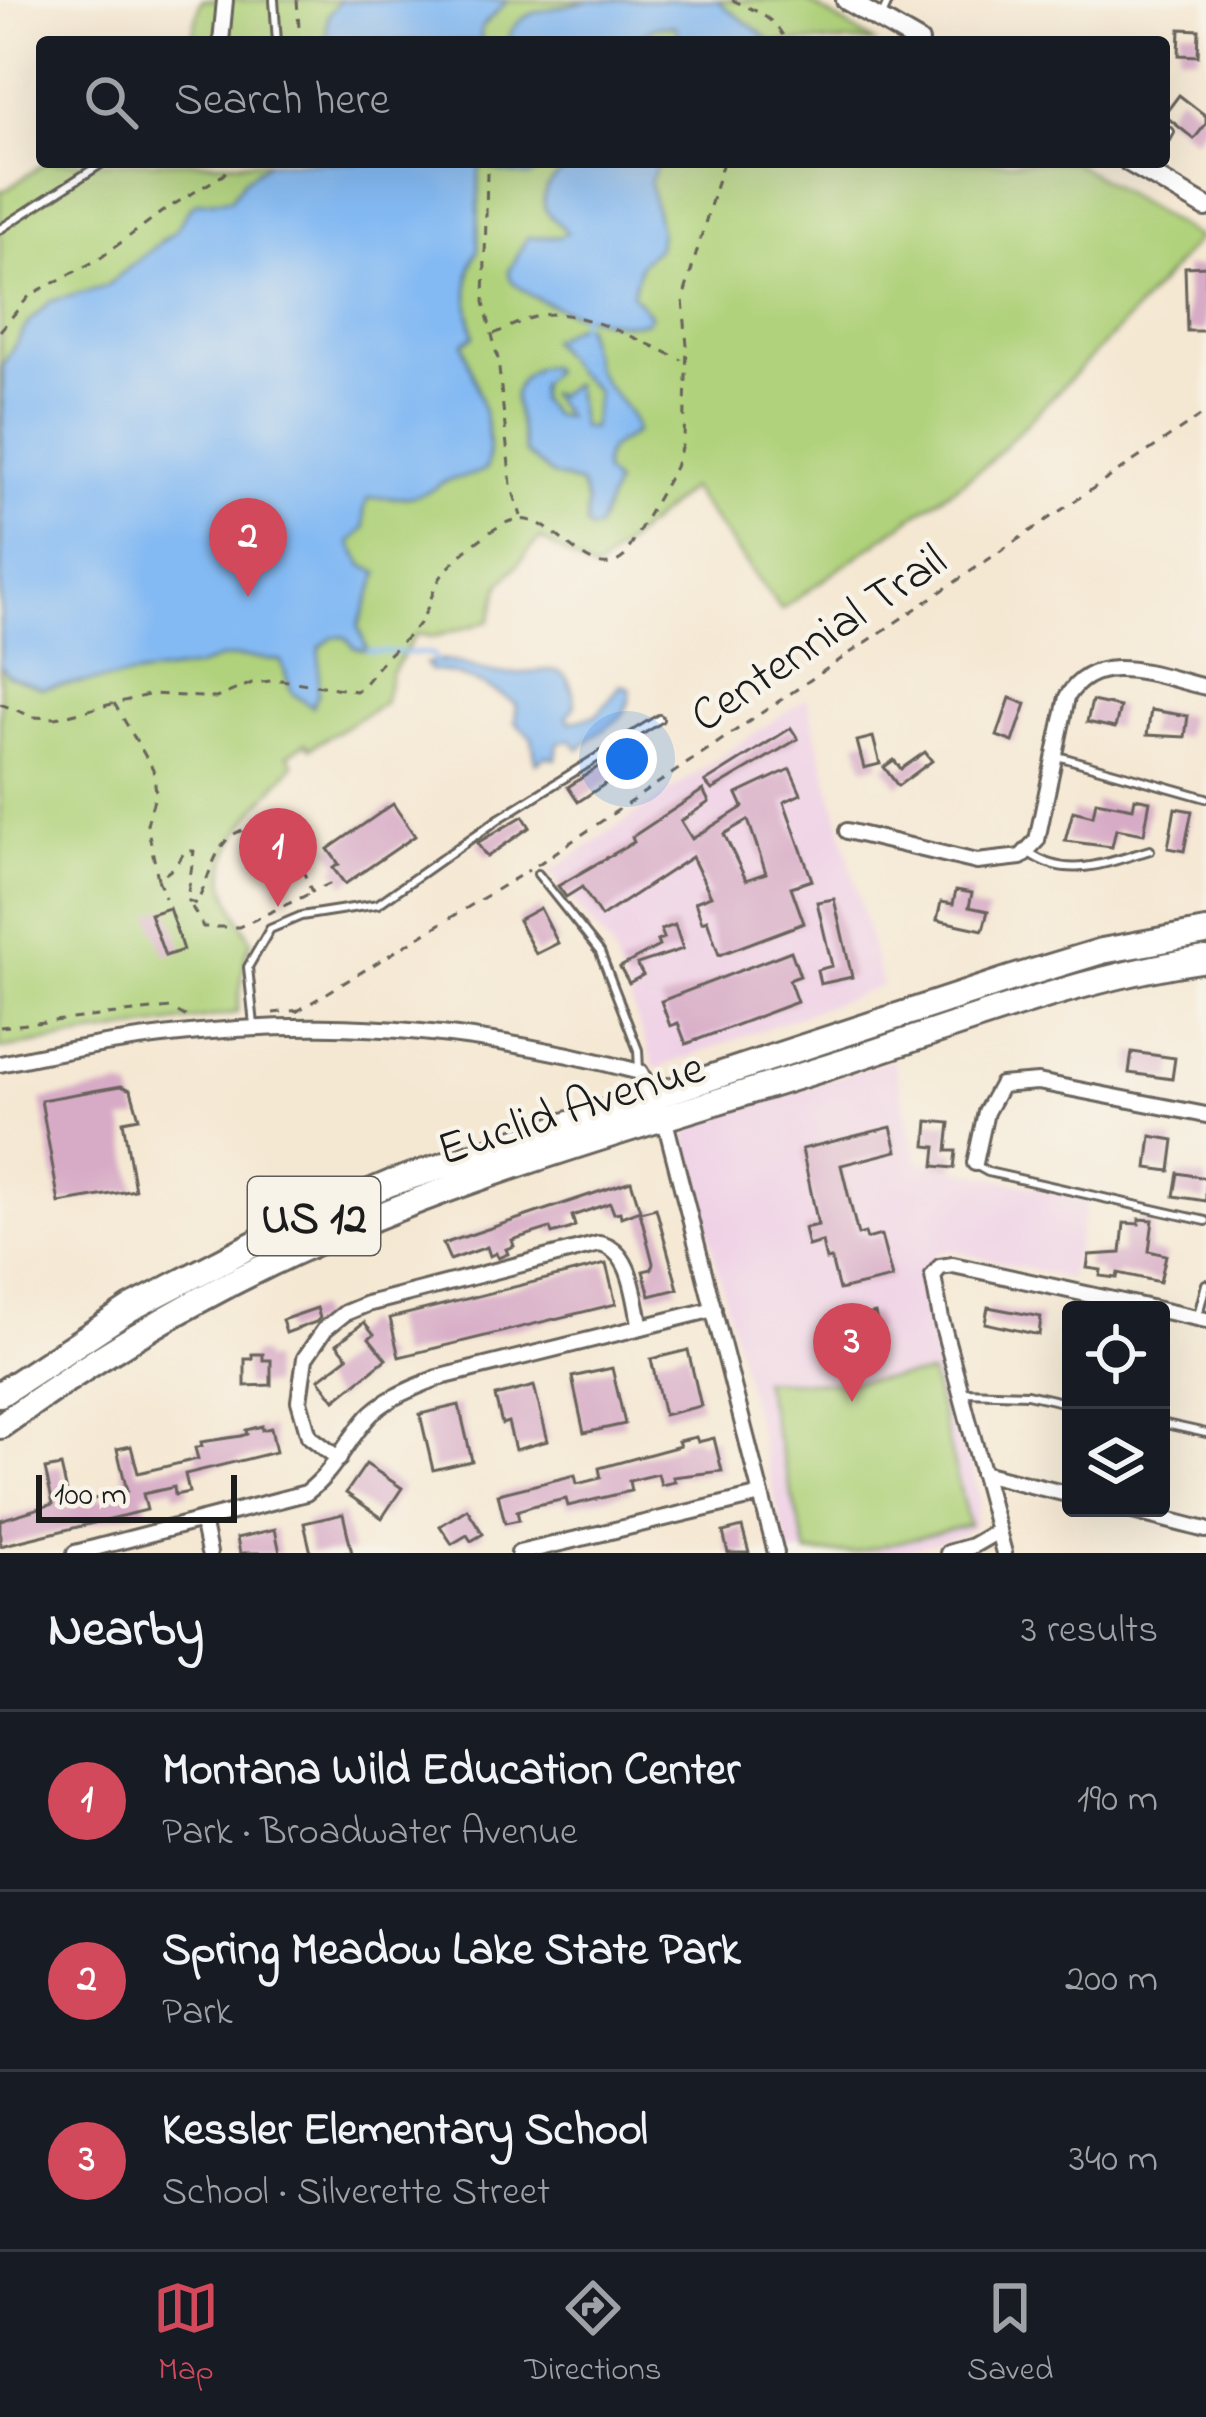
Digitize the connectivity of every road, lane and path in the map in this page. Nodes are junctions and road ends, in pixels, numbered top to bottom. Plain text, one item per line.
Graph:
1 (225, 0) edge
2 (274, 0) edge
3 (297, 0) edge
4 (732, 0) edge
5 (846, 0) edge
6 (889, 0) edge
7 (880, 20) junction
8 (222, 36) edge
9 (277, 36) edge
10 (300, 36) edge
11 (782, 36) edge
12 (908, 36) edge
13 (95, 168) edge
14 (229, 168) edge
15 (721, 168) edge
16 (1151, 168) edge
17 (487, 172) dead end
18 (1206, 207) edge
19 (0, 229) edge
20 (0, 331) edge
21 (492, 335) junction
22 (684, 360) junction
23 (1206, 412) edge
24 (521, 518) junction
25 (1206, 687) edge
26 (114, 703) junction
27 (0, 704) edge
28 (659, 719) dead end
29 (1054, 755) junction
30 (1206, 798) edge
31 (847, 831) dead end
32 (1150, 850) dead end
33 (1026, 851) junction
34 (538, 874) dead end
35 (158, 879) junction
36 (338, 880) dead end
37 (312, 892) junction
38 (165, 898) dead end
39 (191, 905) junction
40 (1206, 932) edge
41 (1206, 959) edge
42 (1012, 978) junction
43 (1022, 1003) junction
44 (300, 1010) junction
45 (254, 1020) junction
46 (196, 1022) dead end
47 (280, 1025) junction
48 (0, 1027) edge
49 (0, 1064) edge
50 (640, 1072) junction
51 (659, 1107) junction
52 (1206, 1115) edge
53 (975, 1163) joint
54 (1206, 1221) edge
55 (1206, 1284) edge
56 (714, 1309) junction
57 (1202, 1319) edge
58 (641, 1327) junction
59 (960, 1392) junction
60 (0, 1394) edge
61 (1062, 1402) edge
62 (1170, 1425) edge
63 (0, 1426) edge
64 (1206, 1433) edge
65 (339, 1459) junction
66 (982, 1473) junction
67 (1062, 1493) edge
68 (761, 1495) junction
69 (1156, 1517) edge
70 (202, 1520) junction
71 (1206, 1530) edge
72 (998, 1531) junction
73 (75, 1553) edge
74 (209, 1553) edge
75 (519, 1553) edge
76 (776, 1553) edge
77 (947, 1553) edge
78 (1004, 1553) edge

1 - 8 street
2 - 9 lane
3 - 10 path
4 - 11 path
5 - 7 street
6 - 7 lane
7 - 12 street
13 - 19 lane
14 - 20 path
15 - 22 path
16 - 18 street
17 - 21 path
21 - 22 path
21 - 24 path
22 - 24 path
23 - 44 path, Centennial Trail
24 - 26 path
25 - 29 street
26 - 27 path
26 - 35 path
28 - 45 lane
29 - 30 lane
29 - 33 street
31 - 33 street
32 - 33 lane
34 - 50 lane
35 - 38 path
35 - 39 path
36 - 37 path
37 - 39 path
37 - 39 path
40 - 42 highway, Euclid Avenue / US 12
41 - 43 highway, Euclid Avenue / US 12
42 - 43 highway
42 - 51 highway, Euclid Avenue / US 12
43 - 51 highway, Euclid Avenue / US 12
44 - 45 path
44 - 47 path, Centennial Trail
45 - 47 street
45 - 49 street
46 - 48 path
47 - 50 street
50 - 51 street
51 - 56 street
51 - 60 highway, Euclid Avenue / US 12
51 - 63 highway, Euclid Avenue / US 12
52 - 53 street
53 - 54 lane
55 - 57 lane
56 - 58 street
56 - 68 street
57 - 59 street
58 - 65 street
58 - 65 street
59 - 61 lane
59 - 66 street
62 - 64 lane
65 - 70 street
66 - 67 street
66 - 72 street
68 - 75 street
68 - 76 street
69 - 71 street
70 - 73 street
70 - 74 street
72 - 77 street
72 - 78 street

